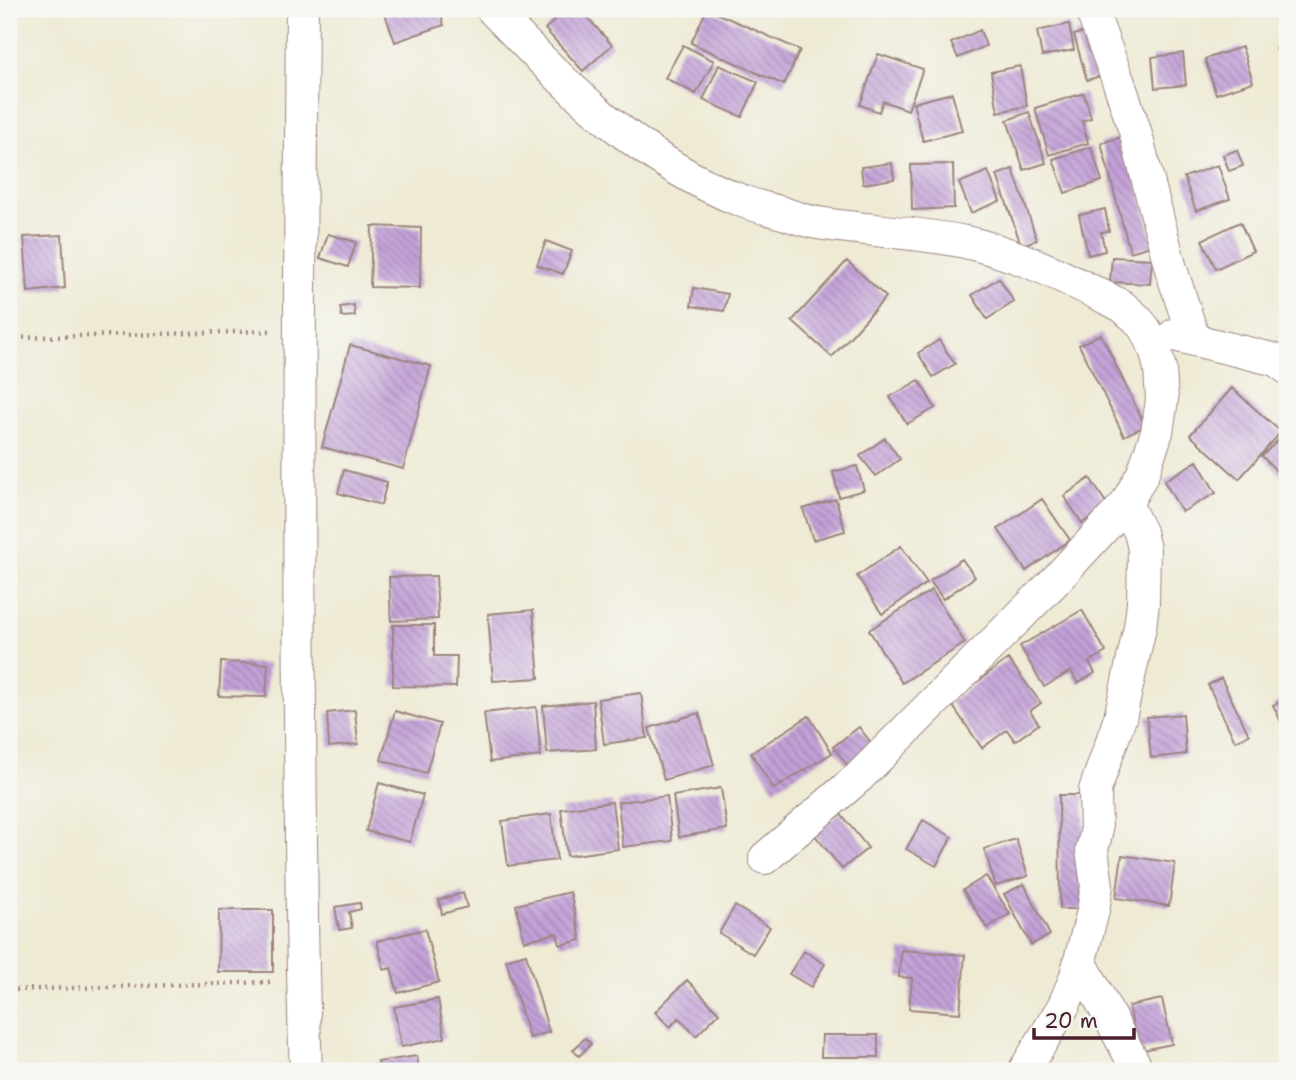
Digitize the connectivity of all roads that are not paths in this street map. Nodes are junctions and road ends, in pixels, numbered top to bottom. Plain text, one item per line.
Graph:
1 (302, 9) edge
2 (492, 9) edge
3 (1091, 9) edge
4 (1145, 329) junction
5 (1194, 339) junction
6 (1287, 368) edge
7 (1126, 504) junction
8 (765, 858) dead end
9 (1080, 961) junction
10 (306, 1071) edge
11 (1024, 1071) edge
12 (1138, 1071) edge

1 - 10 street
2 - 4 street
3 - 5 street
4 - 5 street
4 - 7 street
5 - 6 street
7 - 8 street
7 - 9 street
9 - 11 street
9 - 12 street

